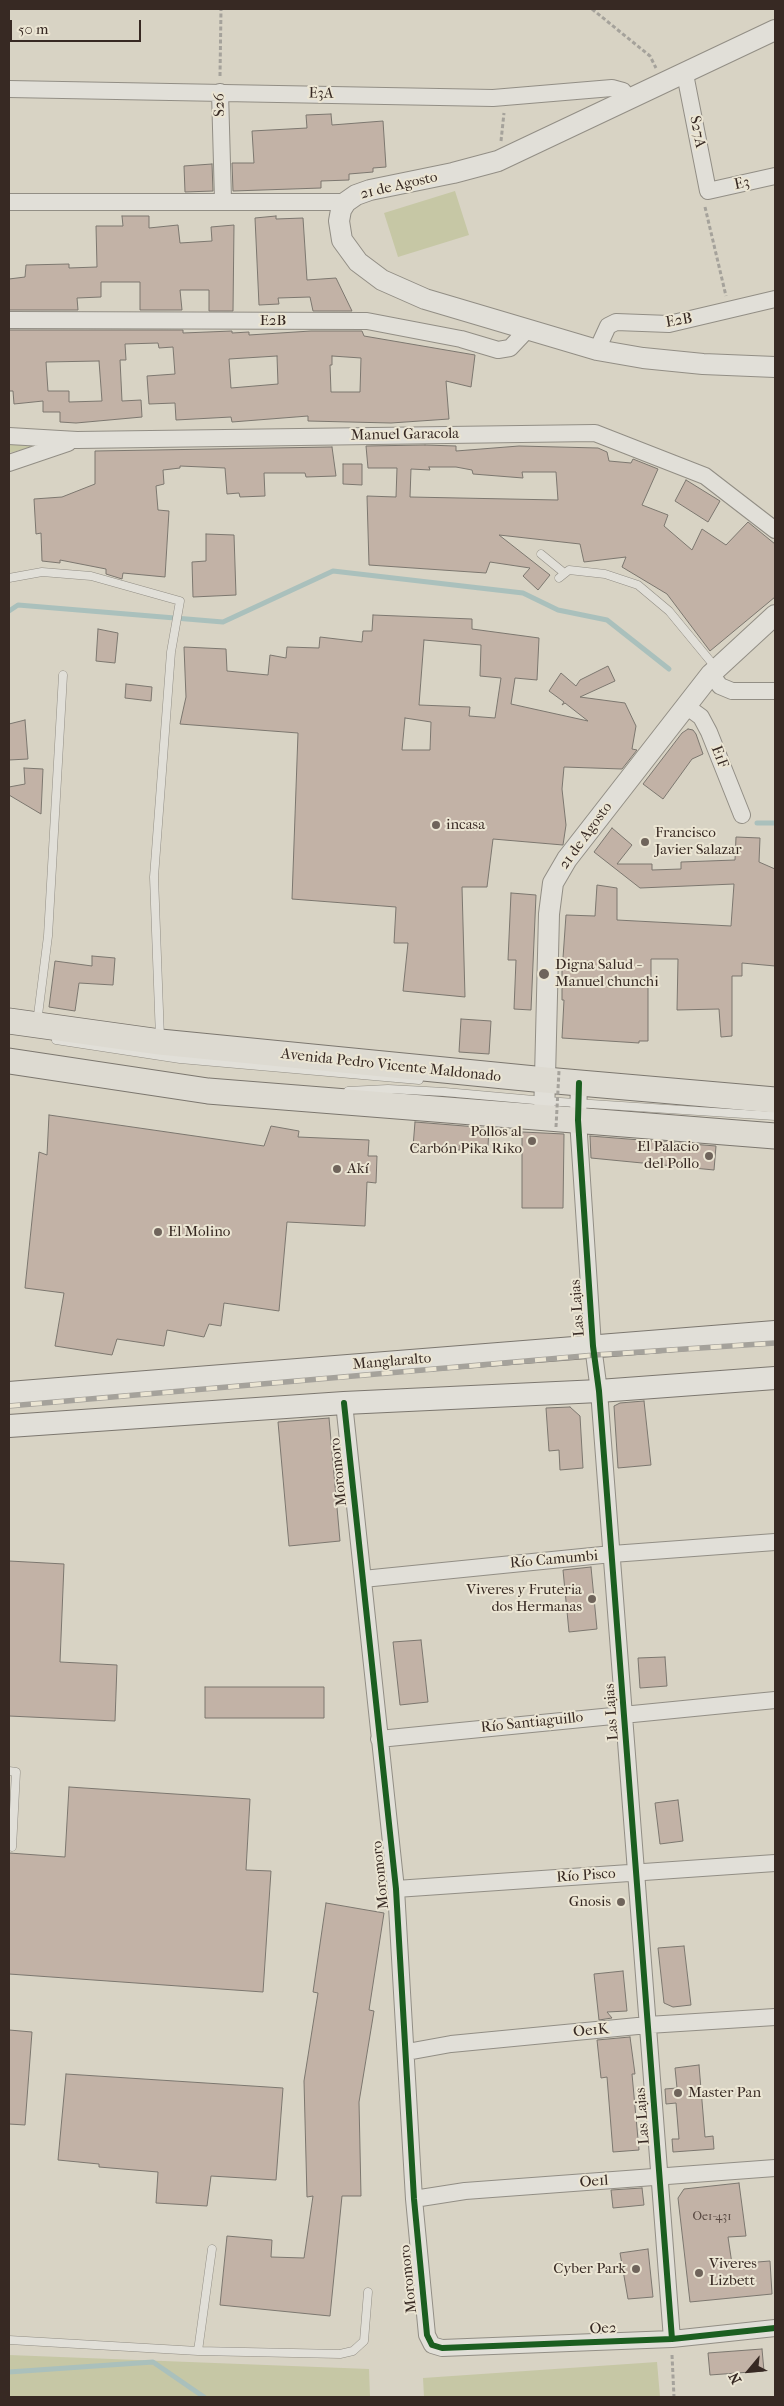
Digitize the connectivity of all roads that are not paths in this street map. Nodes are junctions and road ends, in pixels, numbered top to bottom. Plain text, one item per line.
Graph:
1 (775, 30) edge
2 (685, 74) junction
3 (9, 89) edge
4 (220, 92) junction
5 (629, 99) junction
6 (775, 176) edge
7 (706, 194) joint
8 (223, 200) junction
9 (9, 202) edge
10 (346, 202) junction
11 (775, 298) edge
12 (9, 320) edge
13 (526, 330) junction
14 (596, 350) junction
15 (775, 367) edge
16 (9, 436) edge
17 (76, 440) junction
18 (9, 462) edge
19 (775, 530) edge
20 (541, 554) dead end
21 (9, 578) edge
22 (775, 615) edge
23 (713, 671) junction
24 (63, 675) dead end
25 (775, 691) edge
26 (686, 706) junction
27 (742, 815) dead end
28 (9, 1021) edge
29 (42, 1032) junction
30 (160, 1042) junction
31 (9, 1060) edge
32 (426, 1080) dead end
33 (509, 1085) dead end
34 (340, 1091) dead end
35 (561, 1098) junction
36 (775, 1100) edge
37 (775, 1105) edge
38 (775, 1116) edge
39 (775, 1136) edge
40 (775, 1332) edge
41 (593, 1346) junction
42 (775, 1378) edge
43 (599, 1391) junction
44 (9, 1394) edge
45 (344, 1403) junction
46 (9, 1426) edge
47 (775, 1542) edge
48 (612, 1554) junction
49 (363, 1579) junction
50 (775, 1700) edge
51 (624, 1714) junction
52 (379, 1739) junction
53 (9, 1771) edge
54 (12, 1847) dead end
55 (775, 1863) edge
56 (636, 1873) junction
57 (396, 1889) junction
58 (775, 2017) edge
59 (648, 2025) junction
60 (407, 2052) junction
61 (775, 2168) edge
62 (660, 2177) junction
63 (414, 2199) junction
64 (212, 2249) dead end
65 (368, 2292) dead end
66 (775, 2328) edge
67 (672, 2339) junction
68 (9, 2340) edge
69 (432, 2345) joint
70 (198, 2351) junction

1 - 2 street, 21 de Agosto
2 - 5 street, 21 de Agosto
2 - 7 street, S27A
3 - 4 street, E3A
4 - 5 street, E3A
4 - 8 street, S26
5 - 10 street, 21 de Agosto
6 - 7 street, E3
8 - 9 street
8 - 10 street
10 - 13 street, 21 de Agosto
11 - 14 street, E2B
12 - 13 street, E2B
13 - 14 street, 21 de Agosto
14 - 15 street, 21 de Agosto
16 - 17 street, Manuel Garacola
17 - 18 street
17 - 19 street, Manuel Garacola
20 - 23 lane
21 - 30 lane
22 - 23 street, 21 de Agosto
23 - 25 street
23 - 26 street, 21 de Agosto
24 - 29 lane
26 - 27 street, E1F
26 - 35 street, 21 de Agosto
28 - 29 main road, Avenida Pedro Vicente Maldonado
29 - 30 main road, Avenida Pedro Vicente Maldonado
29 - 32 lane
30 - 35 main road, Avenida Pedro Vicente Maldonado
31 - 35 main road, Avenida Pedro Vicente Maldonado
33 - 35 lane
34 - 35 lane
35 - 36 main road, Avenida Pedro Vicente Maldonado
35 - 37 lane
35 - 38 lane
35 - 39 main road, Avenida Pedro Vicente Maldonado
35 - 41 street, Las Lajas
40 - 41 main road, Manglaralto
41 - 43 street, Las Lajas
41 - 44 main road, Manglaralto
42 - 43 main road
43 - 45 main road
43 - 48 street, Las Lajas
45 - 46 main road
45 - 49 street, Moromoro
47 - 48 street, Río Camumbi
48 - 49 street, Río Camumbi
48 - 51 street, Las Lajas
49 - 52 street, Moromoro
50 - 51 street, Río Santiaguillo
51 - 52 street, Río Santiaguillo
51 - 56 street, Las Lajas
52 - 57 street, Moromoro
53 - 54 lane
55 - 56 street, Río Pisco
56 - 57 street, Río Pisco
56 - 59 street, Las Lajas
57 - 60 street, Moromoro
58 - 59 street, Oe1K
59 - 60 street, Oe1K
59 - 62 street, Las Lajas
60 - 63 street, Moromoro
61 - 62 street, Oe1l
62 - 63 street, Oe1l
62 - 67 street, Las Lajas
63 - 69 street, Moromoro
64 - 70 lane
65 - 70 lane
66 - 67 street, Oe2
67 - 69 street, Oe2
68 - 70 lane

